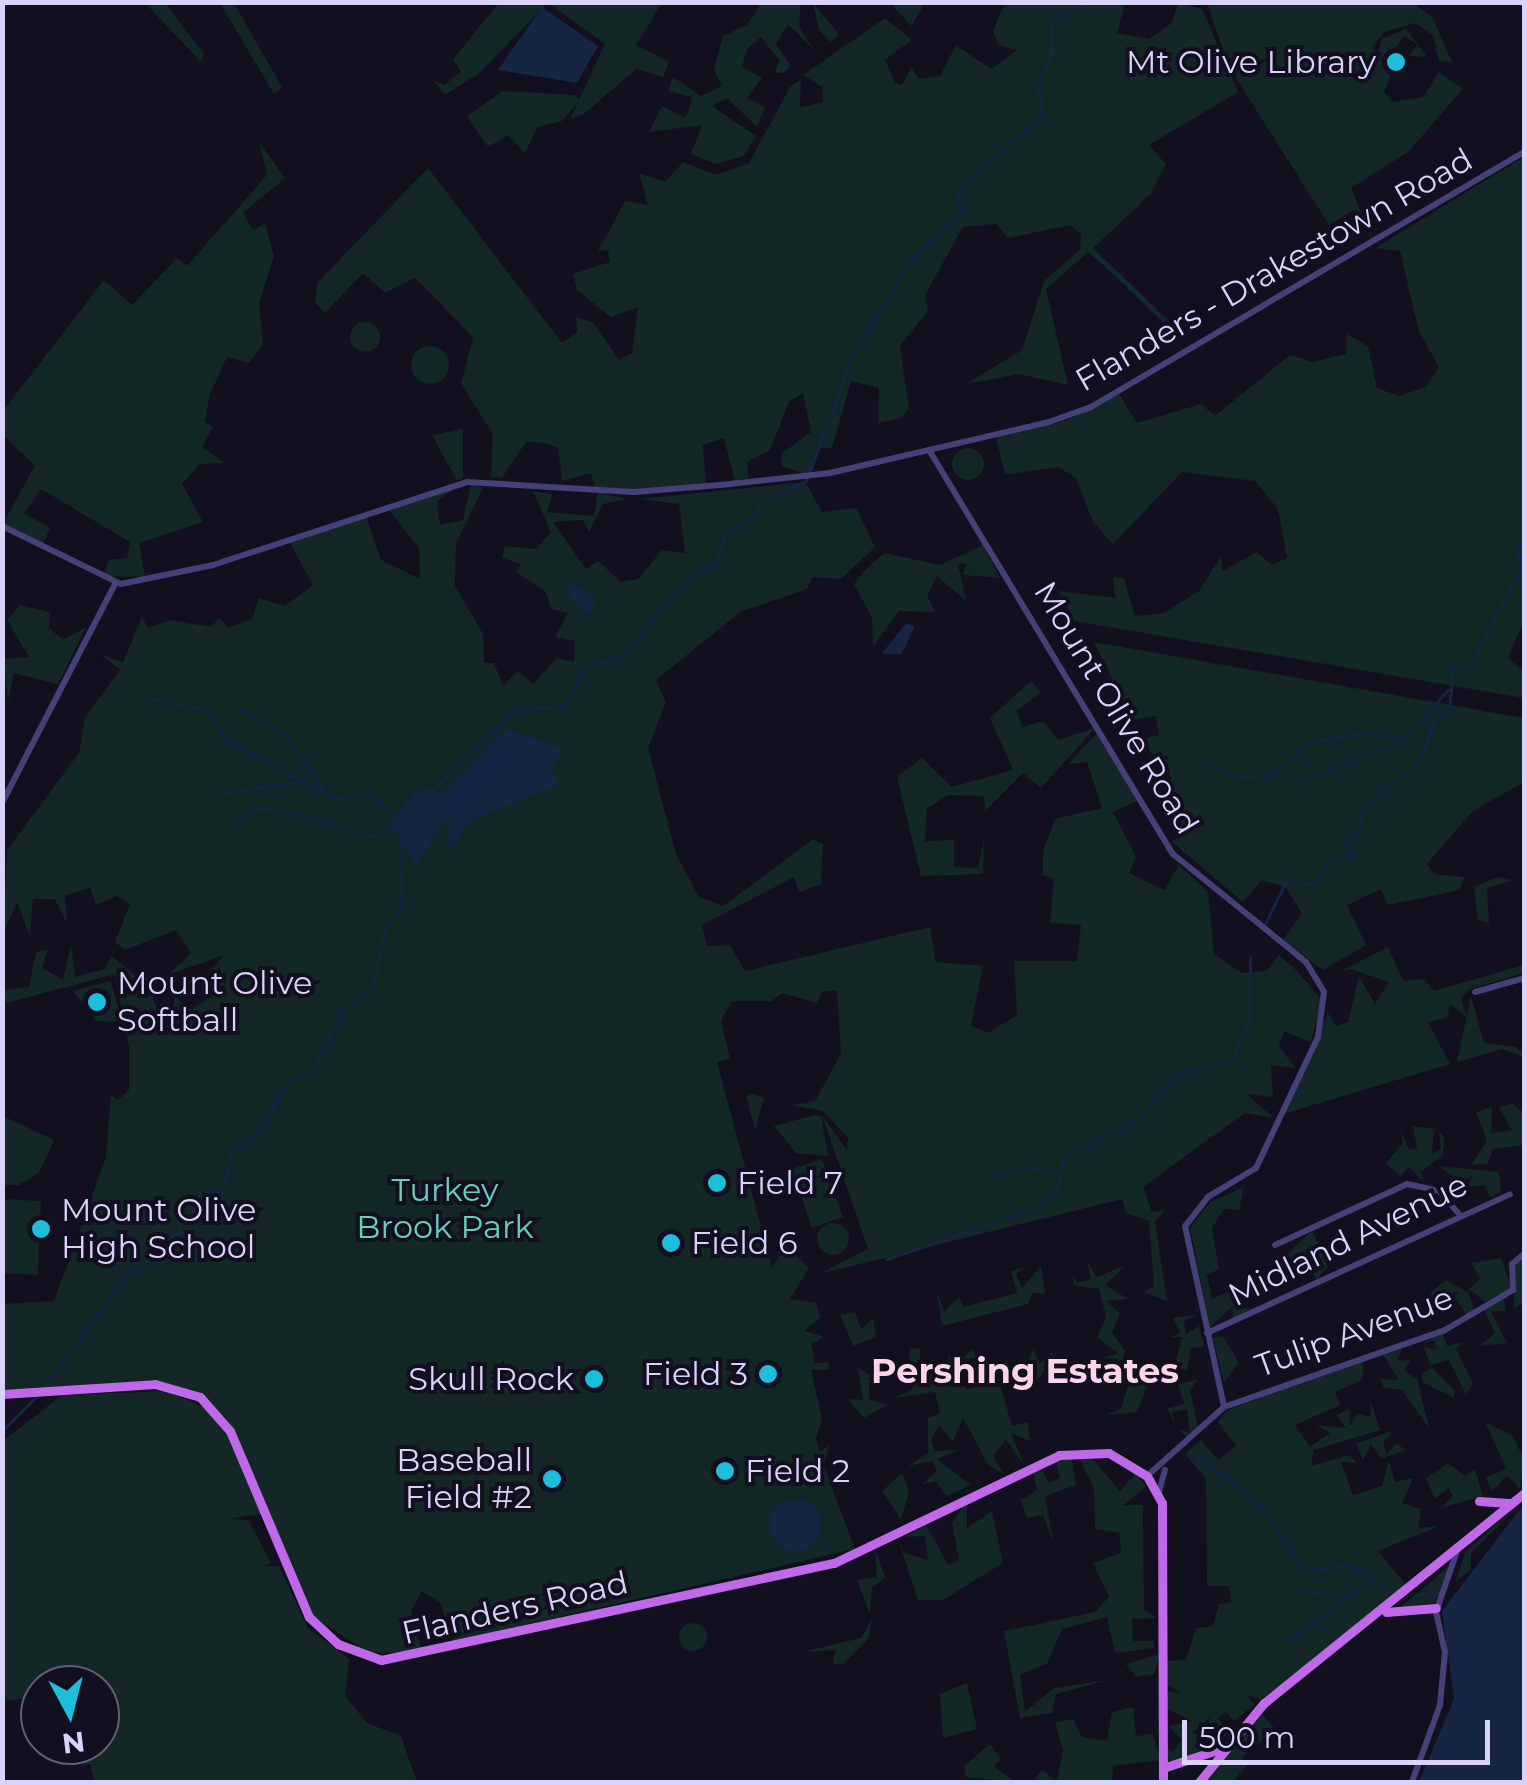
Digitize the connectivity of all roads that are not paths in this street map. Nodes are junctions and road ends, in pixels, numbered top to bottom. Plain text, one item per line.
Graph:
1 (1524, 152) edge
2 (929, 450) junction
3 (2, 526) edge
4 (115, 584) junction
5 (2, 803) edge
6 (1524, 978) edge
7 (1475, 992) dead end
8 (1510, 1194) dead end
9 (1459, 1214) junction
10 (1275, 1244) dead end
11 (1524, 1254) edge
12 (1207, 1333) junction
13 (2, 1394) edge
14 (1224, 1408) junction
15 (1166, 1468) junction
16 (1150, 1479) junction
17 (1159, 1492) junction
18 (1520, 1497) edge
19 (1479, 1501) dead end
20 (1458, 1551) junction
21 (1436, 1608) junction
22 (1383, 1613) junction
23 (1222, 1748) junction
24 (1163, 1768) junction
25 (1163, 1782) edge
26 (1199, 1782) edge
27 (1412, 1782) edge

1 - 2 street, Flanders - Drakestown Road
2 - 4 street, Flanders - Drakestown Road
2 - 12 street, Mount Olive Road
3 - 4 street
4 - 5 street
6 - 7 street
8 - 9 street, Midland Avenue
9 - 10 street
9 - 12 street, Midland Avenue
11 - 14 street, Tulip Avenue
12 - 14 street, Mount Olive Road
13 - 16 main road, Flanders Road
14 - 15 street
15 - 16 street
15 - 17 street
16 - 17 main road
17 - 24 main road
18 - 19 main road
18 - 20 main road
20 - 21 street
20 - 22 main road
21 - 22 main road
21 - 27 street
22 - 23 main road
23 - 24 main road
23 - 26 main road
24 - 25 main road

